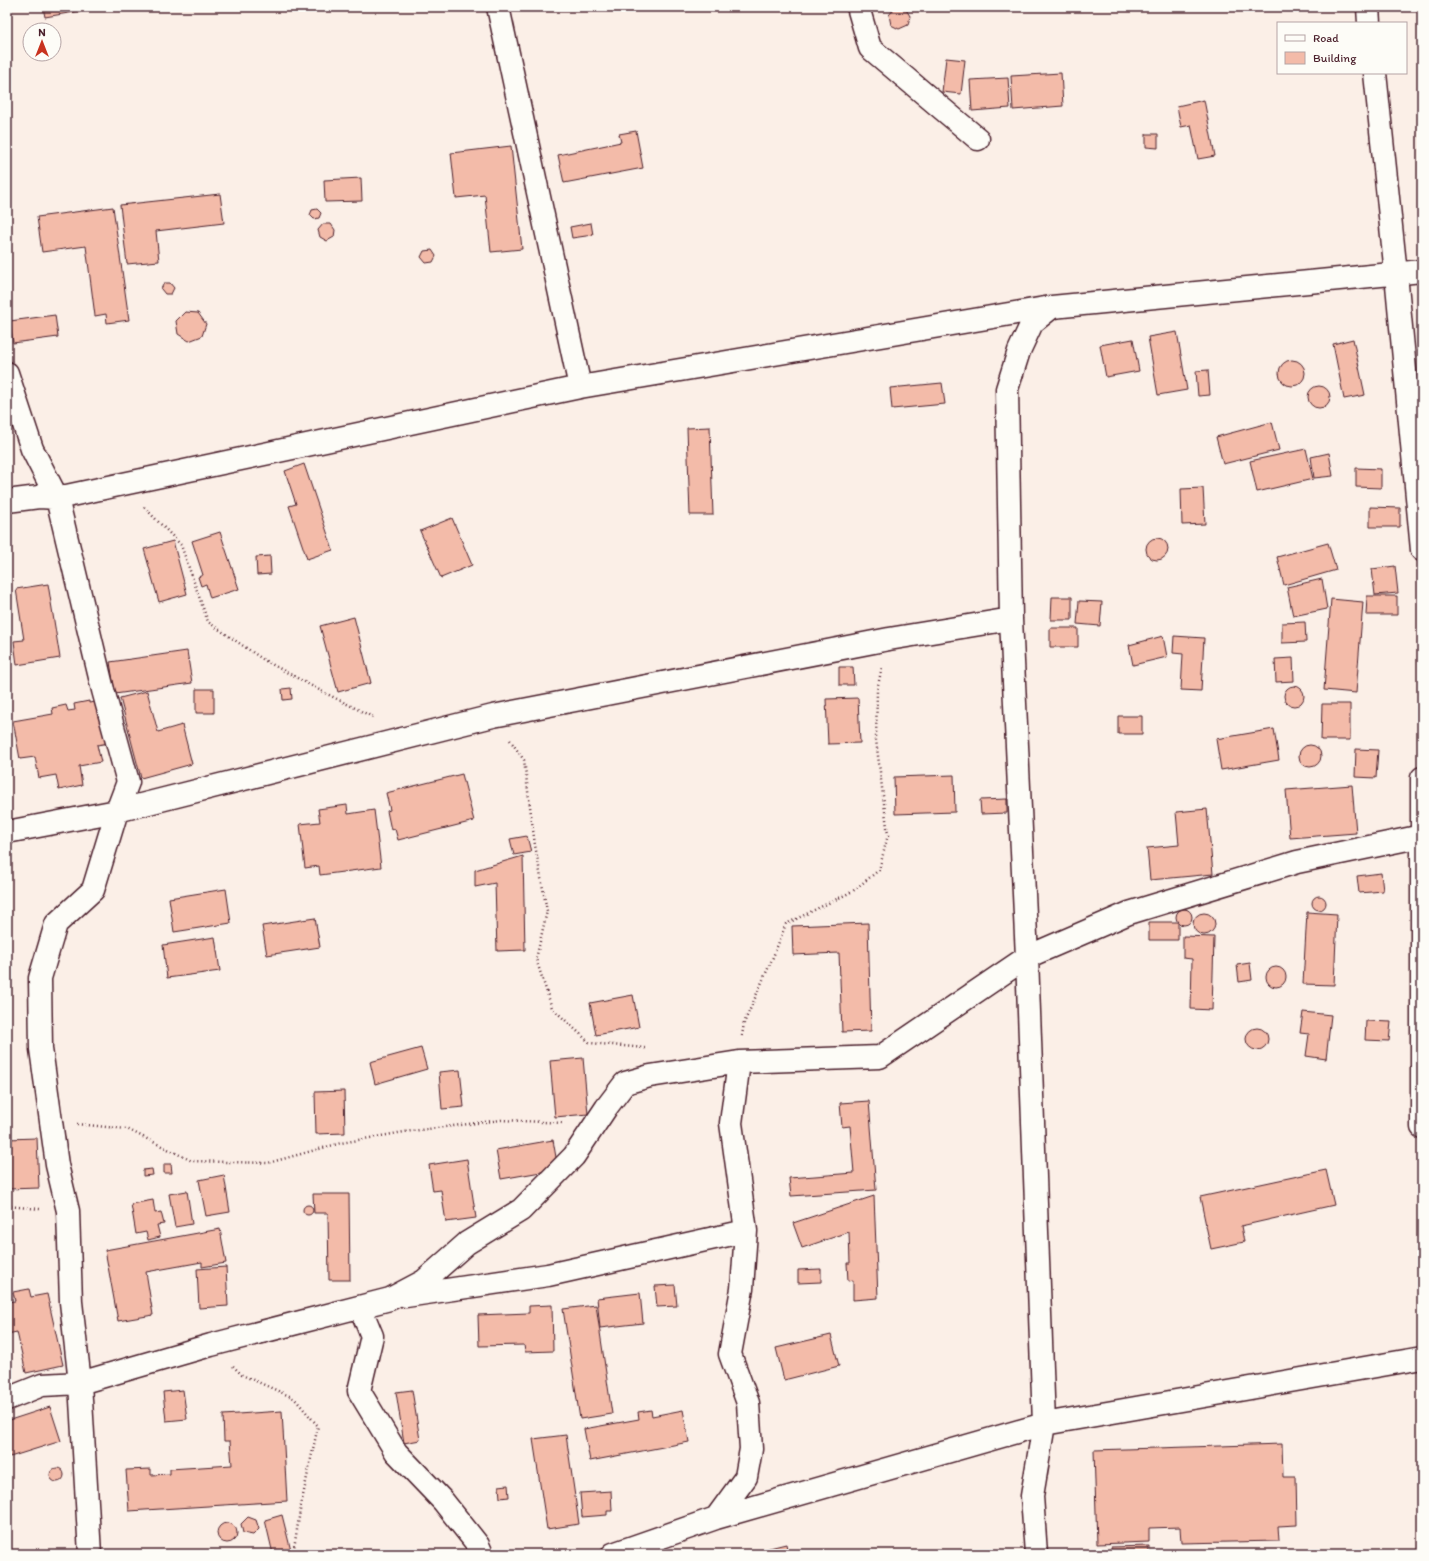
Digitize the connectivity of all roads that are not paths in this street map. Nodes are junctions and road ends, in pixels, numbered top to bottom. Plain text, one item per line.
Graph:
1 (498, 7) edge
2 (858, 7) edge
3 (1368, 7) edge
4 (1369, 22) edge
5 (1375, 74) edge
6 (978, 139) dead end
7 (1422, 271) edge
8 (1396, 274) junction
9 (1052, 307) junction
10 (7, 373) edge
11 (580, 387) junction
12 (57, 498) junction
13 (7, 501) edge
14 (1422, 550) edge
15 (1011, 619) junction
16 (1422, 778) edge
17 (117, 811) junction
18 (7, 832) edge
19 (1422, 836) edge
20 (1027, 957) junction
21 (739, 1062) junction
22 (1422, 1094) edge
23 (1422, 1127) edge
24 (746, 1230) junction
25 (390, 1299) junction
26 (360, 1306) junction
27 (1422, 1358) edge
28 (80, 1383) junction
29 (7, 1399) edge
30 (1044, 1424) junction
31 (716, 1518) junction
32 (90, 1554) edge
33 (482, 1554) edge
34 (613, 1554) edge
35 (1036, 1554) edge

1 - 11 street
2 - 6 street
3 - 4 street
5 - 8 street
7 - 8 street
8 - 9 street
8 - 14 street
9 - 11 street
9 - 15 street
10 - 12 street
11 - 12 street
12 - 13 street
12 - 17 street
15 - 17 street
15 - 20 street
16 - 19 street
17 - 18 street
17 - 28 street
19 - 20 street
19 - 22 street
20 - 21 street
20 - 30 street
21 - 24 street
21 - 25 street
22 - 23 street
24 - 25 street
24 - 31 street
25 - 26 street
26 - 28 street
26 - 33 street
27 - 30 street
28 - 29 street
28 - 32 street
30 - 31 street
30 - 35 street
31 - 34 street

